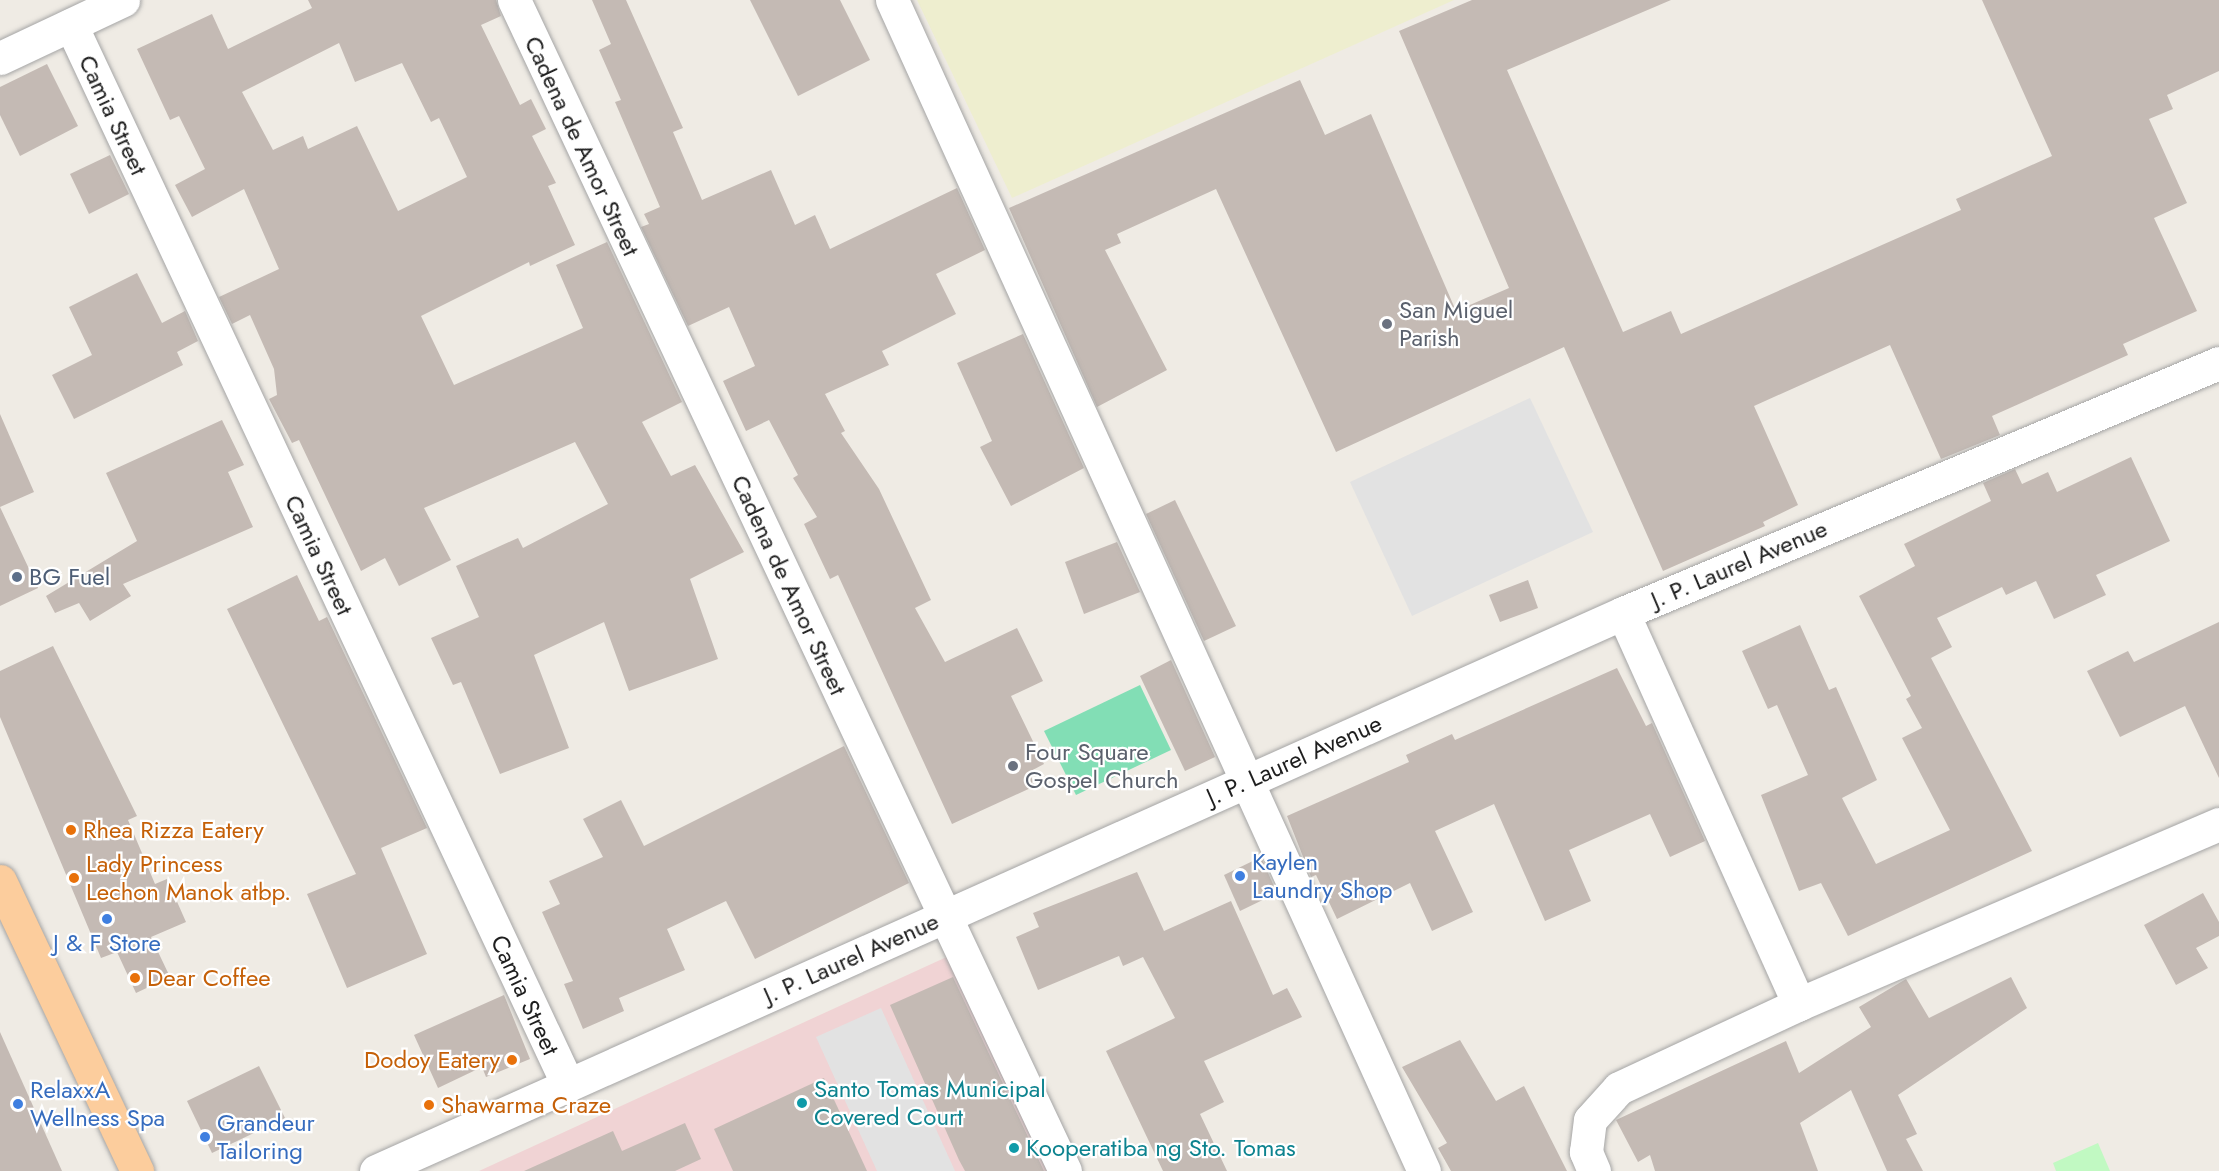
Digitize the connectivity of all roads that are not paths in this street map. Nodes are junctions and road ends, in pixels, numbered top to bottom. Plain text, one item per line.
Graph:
1 (123, 0) edge
2 (514, 0) edge
3 (892, 0) edge
4 (71, 25) junction
5 (0, 58) edge
6 (2219, 363) edge
7 (1623, 613) junction
8 (1249, 781) junction
9 (2219, 824) edge
10 (0, 881) edge
11 (945, 916) junction
12 (1799, 1004) junction
13 (568, 1085) junction
14 (137, 1171) edge
15 (375, 1171) edge
16 (1065, 1171) edge
17 (1424, 1171) edge
18 (1594, 1171) edge

1 - 4 street
2 - 11 street, Cadena de Amor Street
3 - 8 street
4 - 5 street
4 - 13 street, Camia Street
6 - 7 street, J. P. Laurel Avenue
7 - 8 street, J. P. Laurel Avenue
7 - 12 street
8 - 11 street, J. P. Laurel Avenue
8 - 17 street
9 - 12 street
10 - 14 main road
11 - 13 street, J. P. Laurel Avenue
11 - 16 street, Cadena de Amor Street
12 - 18 street
13 - 15 street, J. P. Laurel Avenue

